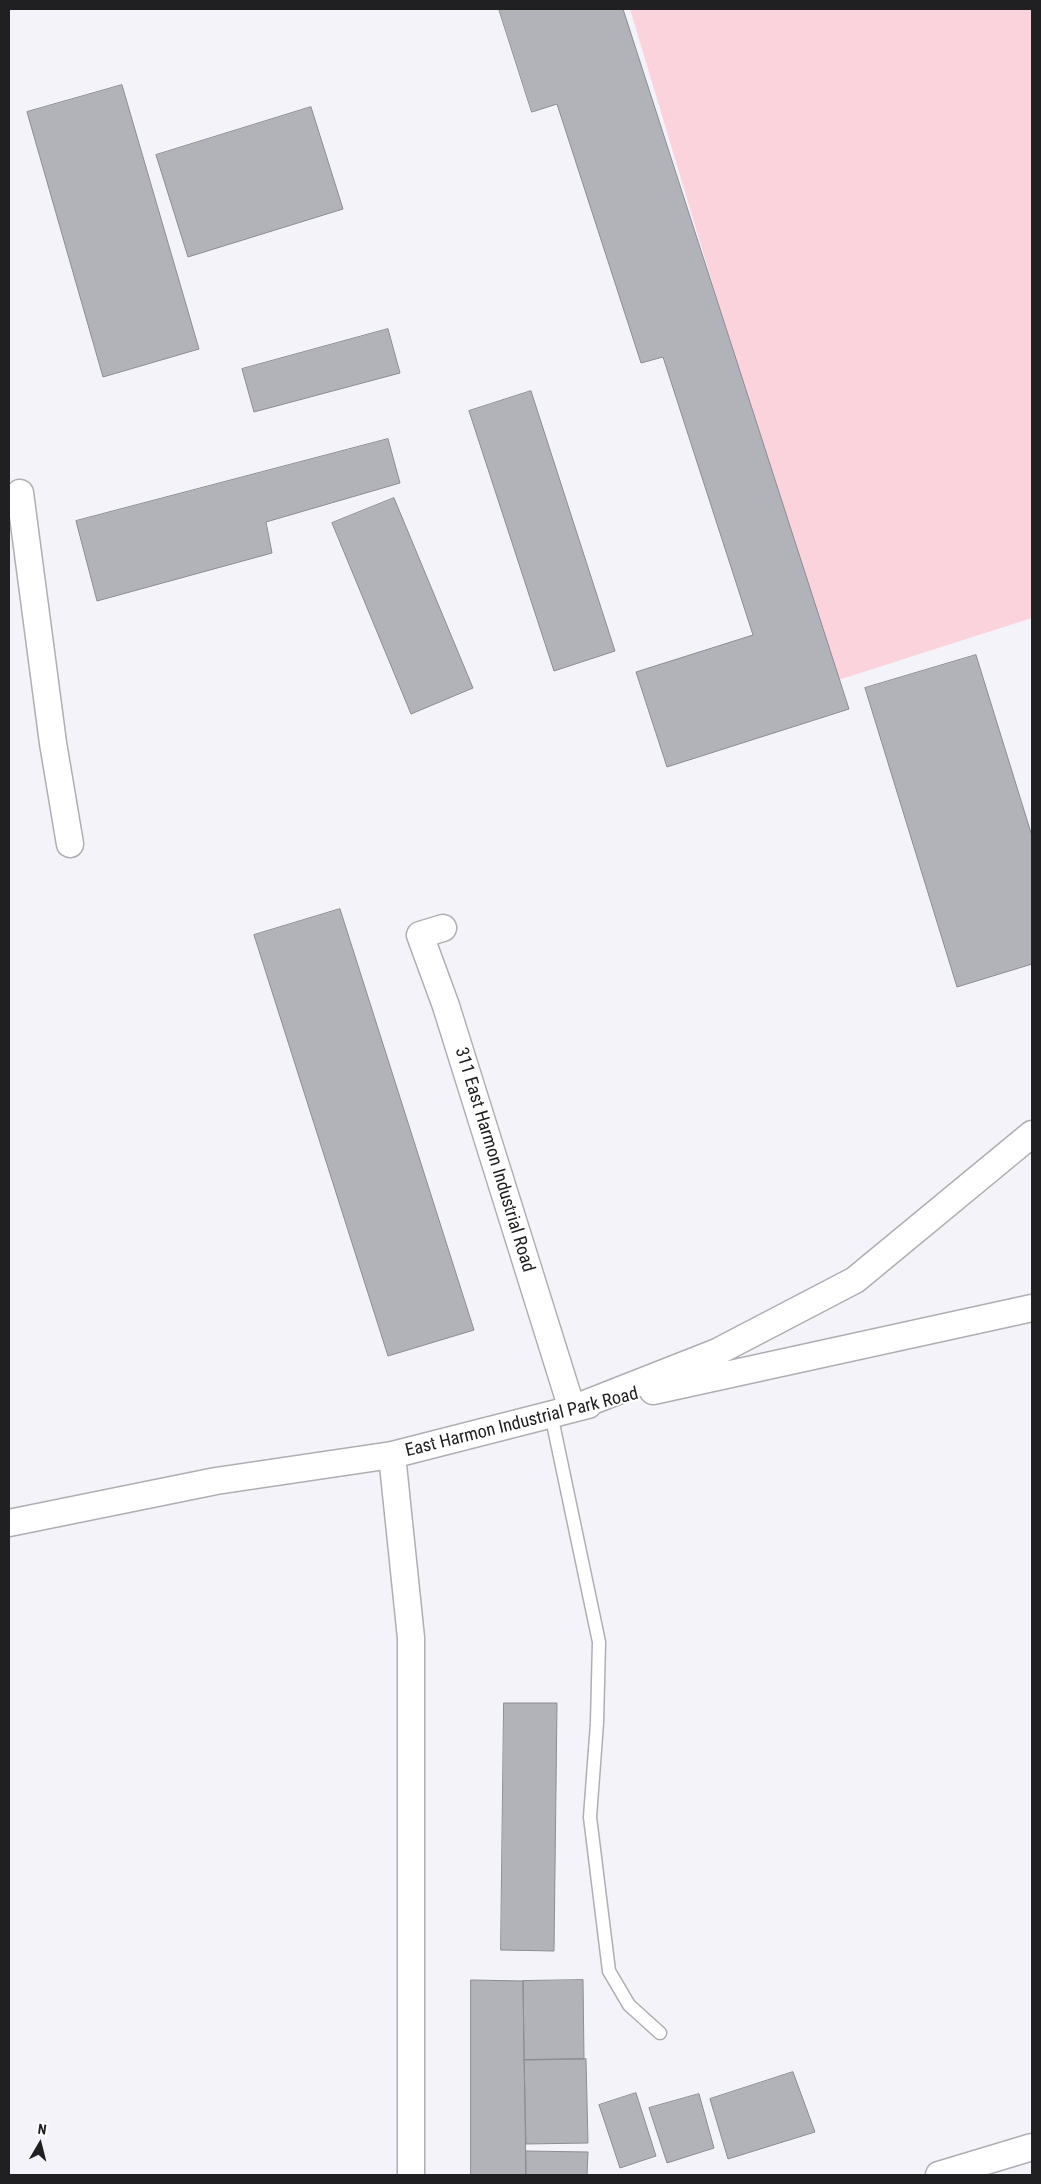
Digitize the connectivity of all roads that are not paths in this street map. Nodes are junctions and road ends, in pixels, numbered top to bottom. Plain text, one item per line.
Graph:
1 (20, 492) dead end
2 (70, 844) dead end
3 (443, 928) dead end
4 (1032, 1134) edge
5 (1032, 1308) edge
6 (562, 1411) junction
7 (392, 1455) junction
8 (9, 1523) edge
9 (660, 2033) dead end
10 (1032, 2147) edge
11 (410, 2175) edge
12 (939, 2175) edge

1 - 2 street
3 - 6 street, 311 East Harmon Industrial Road
4 - 6 street
5 - 6 street, East Harmon Industrial Park Road
6 - 7 street, East Harmon Industrial Park Road
6 - 9 lane
7 - 8 street, East Harmon Industrial Park Road
7 - 11 street
10 - 12 street

